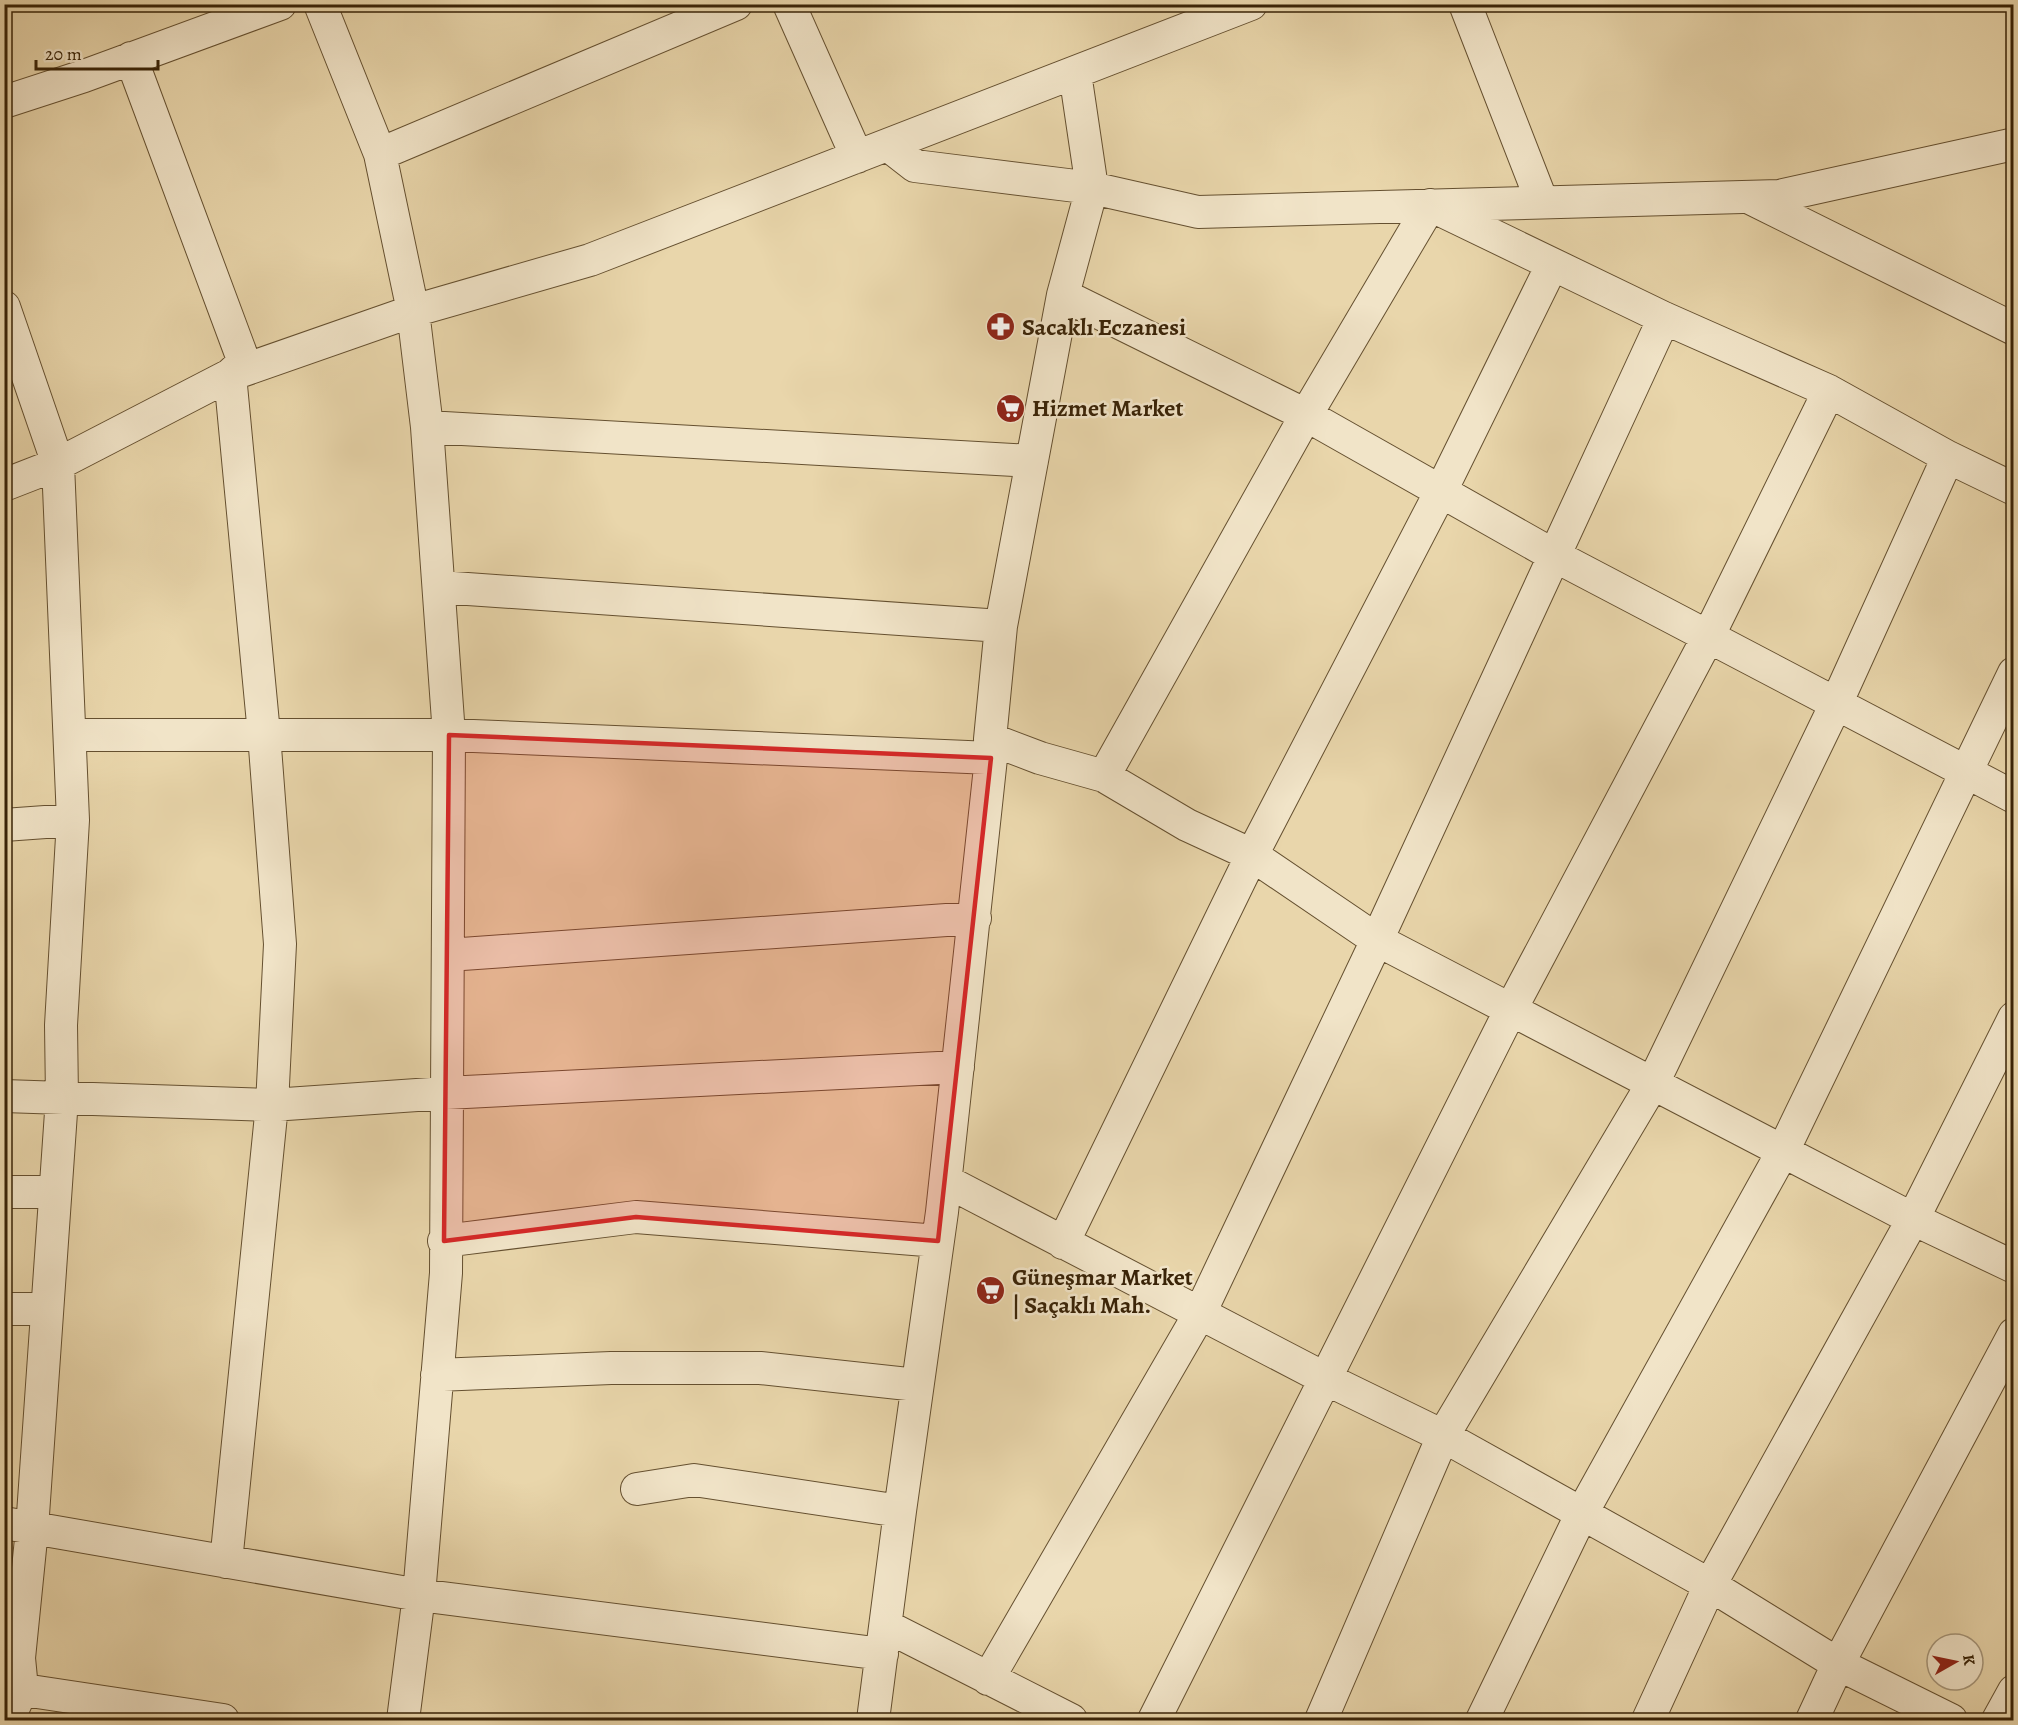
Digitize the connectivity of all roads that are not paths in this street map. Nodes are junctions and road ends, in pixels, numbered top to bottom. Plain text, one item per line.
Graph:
1 (280, 4) edge
2 (320, 4) edge
3 (736, 4) edge
4 (789, 4) edge
5 (1251, 4) edge
6 (1465, 4) edge
7 (131, 57) junction
8 (1074, 73) junction
9 (4, 102) edge
10 (2013, 144) edge
11 (888, 145) junction
12 (381, 154) junction
13 (857, 157) junction
14 (1092, 188) junction
15 (1747, 196) junction
16 (1542, 202) junction
17 (1430, 205) junction
18 (1552, 265) junction
19 (1063, 295) junction
20 (4, 307) edge
21 (413, 311) junction
22 (1664, 318) junction
23 (2013, 329) edge
24 (230, 375) junction
25 (1829, 391) junction
26 (1305, 415) junction
27 (427, 428) junction
28 (1948, 457) junction
29 (1032, 461) junction
30 (58, 464) junction
31 (4, 485) edge
32 (2013, 489) edge
33 (1441, 491) junction
34 (1556, 555) junction
35 (439, 587) junction
36 (1001, 626) junction
37 (1708, 637) junction
38 (2013, 673) edge
39 (1836, 704) junction
40 (264, 734) junction
41 (70, 735) junction
42 (449, 735) junction
43 (991, 748) junction
44 (1965, 770) junction
45 (1104, 776) junction
46 (2013, 796) edge
47 (73, 820) junction
48 (4, 825) edge
49 (1252, 855) junction
50 (975, 918) junction
51 (1377, 940) junction
52 (448, 956) junction
53 (1511, 1009) junction
54 (2013, 1018) edge
55 (958, 1067) junction
56 (1653, 1083) junction
57 (446, 1093) junction
58 (4, 1096) edge
59 (62, 1098) junction
60 (272, 1105) junction
61 (1783, 1151) junction
62 (946, 1181) junction
63 (4, 1192) edge
64 (56, 1192) junction
65 (1913, 1219) junction
66 (444, 1241) junction
67 (938, 1241) junction
68 (1063, 1243) junction
69 (2013, 1267) edge
70 (4, 1309) edge
71 (47, 1309) junction
72 (1200, 1313) junction
73 (2013, 1334) edge
74 (437, 1375) junction
75 (1326, 1379) junction
76 (917, 1385) junction
77 (1443, 1436) junction
78 (637, 1489) dead end
79 (900, 1511) junction
80 (1582, 1514) junction
81 (18, 1526) edge
82 (225, 1562) junction
83 (1710, 1585) junction
84 (419, 1595) junction
85 (884, 1640) junction
86 (1838, 1664) junction
87 (988, 1679) junction
88 (13, 1688) edge
89 (2013, 1691) edge
90 (8, 1720) edge
91 (224, 1720) edge
92 (403, 1720) edge
93 (873, 1720) edge
94 (1071, 1720) edge
95 (1154, 1720) edge
96 (1320, 1720) edge
97 (1482, 1720) edge
98 (1648, 1720) edge
99 (1812, 1720) edge
100 (1951, 1720) edge
101 (1998, 1720) edge

1 - 7 street
2 - 12 street
3 - 12 street
4 - 13 street
5 - 8 street
6 - 16 street
7 - 9 street
7 - 24 street
8 - 11 street
8 - 14 street
10 - 15 street
11 - 13 street
11 - 14 street
12 - 21 street
13 - 21 street
14 - 17 street
14 - 19 street
15 - 16 street
15 - 23 street
16 - 17 street
17 - 18 street
17 - 26 street
18 - 22 street
18 - 33 street
19 - 26 street
19 - 29 street
20 - 30 street
21 - 24 street
21 - 27 street
22 - 25 street
22 - 34 street
24 - 30 street
24 - 40 street
25 - 28 street
25 - 37 street
26 - 33 street
26 - 45 street
27 - 29 street
27 - 35 street
28 - 32 street
28 - 39 street
29 - 36 street
30 - 31 street
30 - 41 street
33 - 34 street
33 - 49 street
34 - 37 street
34 - 51 street
35 - 36 street
35 - 42 street
36 - 43 street
37 - 39 street
37 - 53 street
38 - 44 street
39 - 44 street
39 - 56 street
40 - 41 street
40 - 42 street
40 - 60 street
41 - 47 street
42 - 43 street
42 - 52 street
43 - 45 street
43 - 50 street
44 - 46 street
44 - 61 street
45 - 49 street
47 - 48 street
47 - 59 street
49 - 51 street
49 - 68 street
50 - 52 street
50 - 55 street
51 - 53 street
51 - 72 street
52 - 57 street
53 - 56 street
53 - 75 street
54 - 65 street
55 - 57 street
55 - 62 street
56 - 61 street
56 - 77 street
57 - 60 street
57 - 66 street
58 - 59 street
59 - 60 street
59 - 64 street
60 - 82 street
61 - 65 street
61 - 80 street
62 - 67 street
62 - 68 street
63 - 64 street
64 - 71 street
65 - 69 street
65 - 83 street
66 - 67 street
66 - 74 street
67 - 76 street
68 - 72 street
70 - 71 street
71 - 81 street
72 - 75 street
72 - 87 street
73 - 86 street
74 - 76 street
74 - 84 street
75 - 77 street
75 - 95 street
76 - 79 street
77 - 80 street
77 - 96 street
78 - 79 street
79 - 85 street
80 - 83 street
80 - 97 street
81 - 82 street
81 - 88 street
82 - 84 street
83 - 86 street
83 - 98 street
84 - 85 street
84 - 92 street
85 - 87 street
85 - 93 street
86 - 99 street
86 - 100 street
87 - 94 street
88 - 90 street
88 - 91 street
89 - 101 street

